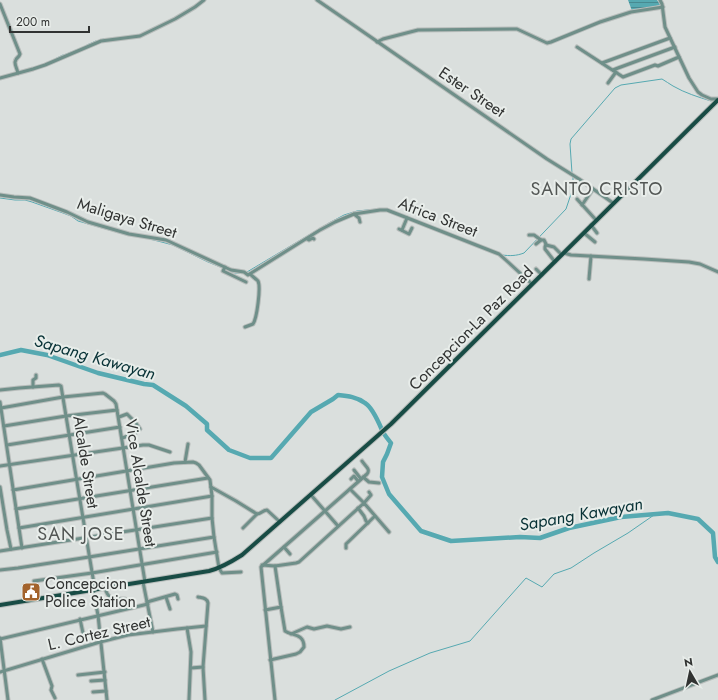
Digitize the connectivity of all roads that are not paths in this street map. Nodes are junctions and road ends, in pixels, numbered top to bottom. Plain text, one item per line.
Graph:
1 (204, 0) edge
2 (318, 0) edge
3 (660, 0) edge
4 (0, 4) edge
5 (663, 7) junction
6 (670, 38) junction
7 (377, 42) junction
8 (576, 47) dead end
9 (675, 47) junction
10 (679, 57) junction
11 (602, 63) junction
12 (614, 71) junction
13 (18, 73) junction
14 (0, 78) edge
15 (608, 83) dead end
16 (718, 99) edge
17 (593, 189) junction
18 (0, 195) edge
19 (576, 199) dead end
20 (613, 204) junction
21 (582, 205) junction
22 (354, 214) junction
23 (407, 218) junction
24 (596, 220) junction
25 (360, 222) dead end
26 (591, 225) junction
27 (412, 228) dead end
28 (584, 233) junction
29 (597, 233) dead end
30 (529, 236) dead end
31 (307, 238) junction
32 (539, 238) junction
33 (314, 240) dead end
34 (594, 242) dead end
35 (536, 244) dead end
36 (546, 245) junction
37 (563, 254) junction
38 (591, 256) junction
39 (555, 262) junction
40 (224, 268) junction
41 (536, 269) dead end
42 (718, 272) edge
43 (250, 274) junction
44 (542, 275) junction
45 (589, 279) dead end
46 (246, 282) dead end
47 (532, 284) junction
48 (245, 327) dead end
49 (36, 375) dead end
50 (34, 387) junction
51 (0, 390) edge
52 (63, 397) junction
53 (0, 402) edge
54 (1, 408) edge
55 (117, 410) junction
56 (66, 416) junction
57 (119, 417) junction
58 (4, 426) junction
59 (120, 427) junction
60 (70, 436) junction
61 (122, 438) junction
62 (188, 444) dead end
63 (7, 445) junction
64 (123, 448) junction
65 (170, 452) dead end
66 (73, 455) junction
67 (362, 461) dead end
68 (185, 462) junction
69 (9, 465) junction
70 (0, 466) edge
71 (354, 470) dead end
72 (127, 471) junction
73 (208, 478) junction
74 (351, 478) dead end
75 (361, 479) junction
76 (77, 480) junction
77 (379, 483) dead end
78 (0, 487) edge
79 (211, 487) junction
80 (350, 489) junction
81 (13, 490) junction
82 (130, 491) junction
83 (369, 492) dead end
84 (311, 495) junction
85 (212, 496) junction
86 (80, 499) junction
87 (364, 503) junction
88 (358, 508) junction
89 (16, 509) junction
90 (134, 509) junction
91 (325, 512) junction
92 (257, 514) junction
93 (376, 516) junction
94 (83, 518) junction
95 (212, 518) junction
96 (280, 522) junction
97 (368, 523) junction
98 (338, 526) junction
99 (19, 528) junction
100 (243, 528) dead end
101 (137, 529) junction
102 (389, 532) dead end
103 (214, 537) junction
104 (86, 538) junction
105 (284, 547) junction
106 (22, 548) junction
107 (346, 548) dead end
108 (11, 549) junction
109 (140, 549) junction
110 (0, 551) edge
111 (217, 552) junction
112 (290, 554) dead end
113 (89, 557) junction
114 (142, 564) junction
115 (262, 565) junction
116 (275, 566) junction
117 (219, 568) junction
118 (0, 570) edge
119 (242, 572) dead end
120 (92, 573) junction
121 (34, 581) dead end
122 (144, 582) junction
123 (105, 588) junction
124 (94, 590) junction
125 (166, 597) junction
126 (198, 597) dead end
127 (124, 599) dead end
128 (178, 599) dead end
129 (147, 603) junction
130 (0, 605) edge
131 (281, 607) junction
132 (170, 609) dead end
133 (264, 610) junction
134 (98, 615) junction
135 (80, 620) junction
136 (206, 626) junction
137 (350, 627) dead end
138 (187, 628) junction
139 (152, 632) junction
140 (83, 633) dead end
141 (291, 634) junction
142 (0, 638) edge
143 (100, 642) junction
144 (42, 659) junction
145 (270, 660) junction
146 (203, 667) junction
147 (190, 668) junction
148 (5, 670) junction
149 (0, 672) edge
150 (105, 672) junction
151 (78, 675) dead end
152 (718, 675) edge
153 (105, 680) junction
154 (91, 681) dead end
155 (106, 691) junction
156 (93, 692) dead end
157 (55, 698) dead end
158 (8, 700) edge
159 (107, 700) edge
160 (188, 700) edge
161 (205, 700) edge
162 (275, 700) edge
163 (652, 700) edge

1 - 13 street
2 - 7 street, Ester Street
3 - 5 street
4 - 13 street
5 - 6 street
5 - 7 street
6 - 9 street
6 - 11 street
7 - 17 street, Ester Street
8 - 11 street
9 - 10 street
9 - 12 street
10 - 12 street
10 - 16 street
11 - 12 street
12 - 15 street
13 - 14 street
16 - 20 main road, Concepcion-La Paz Road
17 - 20 street, Ester Street
17 - 21 street
18 - 40 street, Maligaya Street
19 - 21 street
20 - 24 main road, Concepcion-La Paz Road
21 - 24 street
22 - 23 street, Africa Street
22 - 25 street
22 - 31 street, Africa Street
23 - 27 street
23 - 47 street, Africa Street
24 - 26 main road, Concepcion-La Paz Road
26 - 28 main road, Concepcion-La Paz Road
26 - 29 street
28 - 34 street
28 - 37 main road, Concepcion-La Paz Road
30 - 32 street
31 - 33 street
31 - 43 street, Africa Street
32 - 35 street
32 - 36 street
36 - 37 street
36 - 39 street
37 - 38 street
37 - 39 main road, Concepcion-La Paz Road
38 - 42 street
38 - 45 street
39 - 44 main road, Concepcion-La Paz Road
40 - 43 street, Maligaya Street
40 - 46 street
41 - 44 street
43 - 48 street
44 - 47 main road, Concepcion-La Paz Road
47 - 84 main road, Concepcion-La Paz Road
49 - 50 street
50 - 51 street
50 - 52 street, Alcalde Street
52 - 54 street
52 - 55 street, Vice Alcalde Street
52 - 56 street, Alcalde Street
53 - 54 street
54 - 58 street
55 - 56 street
55 - 57 street, Vice Alcalde Street
56 - 58 street
56 - 60 street, Alcalde Street
57 - 59 street, Vice Alcalde Street
57 - 61 street
58 - 63 street
59 - 60 street
59 - 61 street, Vice Alcalde Street
60 - 63 street
60 - 66 street, Alcalde Street
61 - 64 street, Vice Alcalde Street
62 - 68 street
63 - 69 street
64 - 65 street
64 - 66 street
64 - 72 street, Vice Alcalde Street
66 - 69 street
66 - 76 street, Alcalde Street
67 - 75 street
68 - 72 street
68 - 73 street
69 - 70 street
69 - 81 street
71 - 75 street
72 - 76 street
72 - 82 street, Vice Alcalde Street
73 - 79 street
73 - 82 street
74 - 75 street
75 - 77 street
75 - 80 street
76 - 81 street
76 - 86 street, Alcalde Street
78 - 108 street
79 - 85 street
79 - 92 street
80 - 87 street
80 - 91 street
81 - 89 street
82 - 86 street
82 - 90 street, Vice Alcalde Street
83 - 87 street
84 - 91 street
84 - 96 main road, Concepcion-La Paz Road
85 - 90 street
85 - 95 street
86 - 89 street
86 - 94 street, Alcalde Street
87 - 88 street
87 - 93 street
88 - 97 street
88 - 98 street
89 - 99 street
90 - 94 street
90 - 101 street, Vice Alcalde Street
91 - 98 street
91 - 105 street
92 - 96 street
92 - 100 street
93 - 97 street
93 - 102 street
94 - 99 street
94 - 104 street, Alcalde Street
95 - 101 street
95 - 103 street
96 - 117 main road, Concepcion-La Paz Road
97 - 107 street
98 - 116 street
99 - 106 street
101 - 104 street
101 - 109 street, Vice Alcalde Street
103 - 109 street
103 - 111 street
104 - 106 street
104 - 113 street, Alcalde Street
105 - 112 street
105 - 115 street
106 - 108 street
108 - 110 street
109 - 113 street
109 - 114 street, Vice Alcalde Street
111 - 114 street
111 - 117 street
113 - 118 street
113 - 120 street, Alcalde Street
114 - 120 street
114 - 122 street, Vice Alcalde Street
115 - 116 street
115 - 133 street
116 - 131 street
117 - 119 street
117 - 122 main road, Concepcion-La Paz Road
120 - 121 street
120 - 124 street, Alcalde Street
122 - 123 main road, Concepcion-La Paz Road
122 - 129 street, Vice Alcalde Street
123 - 124 main road, Concepcion-La Paz Road
123 - 127 street
124 - 130 main road, Concepcion-La Paz Road
124 - 134 street, Alcalde Street
125 - 128 street
125 - 129 street
125 - 132 street
126 - 136 street
129 - 134 street
129 - 139 street, Vice Alcalde Street
131 - 133 street
131 - 141 street
133 - 145 street
134 - 135 street
134 - 143 street, Alcalde Street
135 - 140 street
135 - 142 street
136 - 138 street, L. Cortez Street
136 - 146 street
137 - 141 street
138 - 139 street, L. Cortez Street
138 - 147 street
139 - 143 street, L. Cortez Street
141 - 145 street
142 - 148 street
143 - 144 street, L. Cortez Street
143 - 150 street, Alcalde Street
144 - 148 street, L. Cortez Street
144 - 157 street
145 - 162 street
146 - 147 street
146 - 161 street
147 - 160 street
148 - 149 street, L. Cortez Street
148 - 158 street
150 - 151 street
150 - 153 street, Alcalde Street
152 - 163 street
153 - 154 street
153 - 155 street, Alcalde Street
155 - 156 street
155 - 159 street, Alcalde Street

